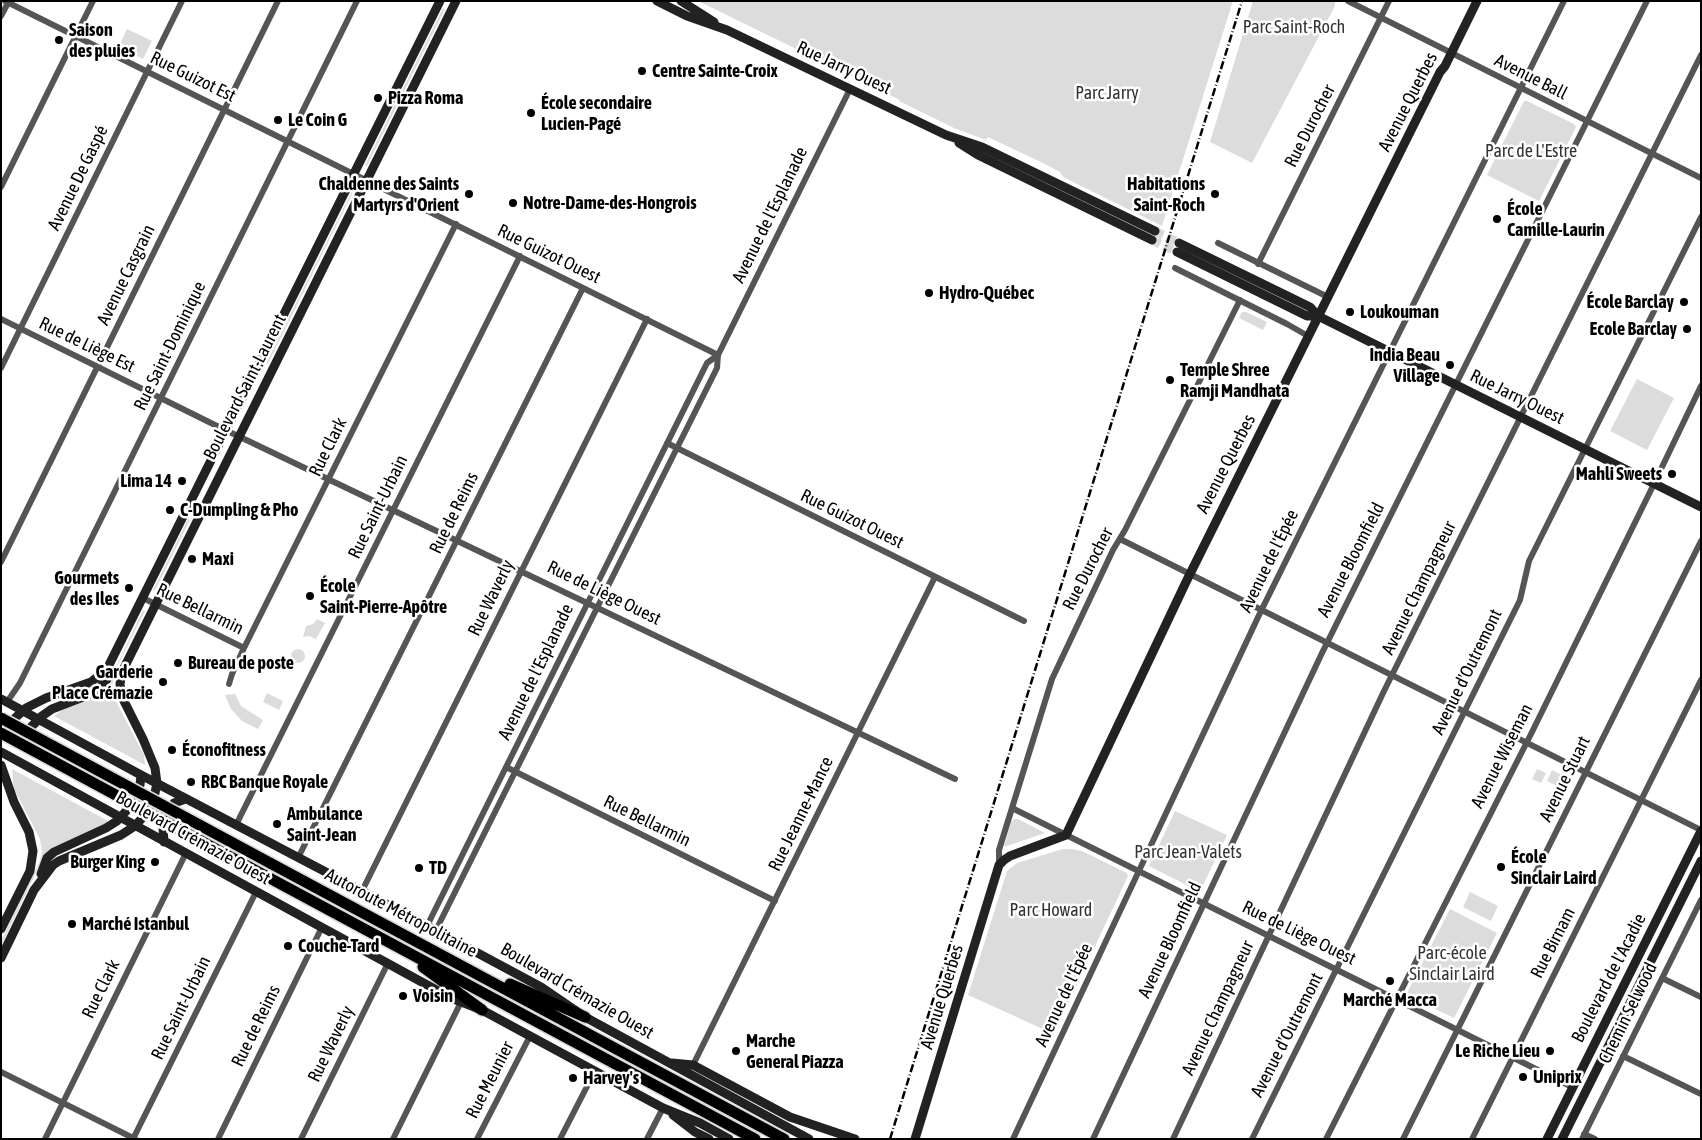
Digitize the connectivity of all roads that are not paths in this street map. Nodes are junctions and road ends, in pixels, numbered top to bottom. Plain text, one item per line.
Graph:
1 (93, 1) edge
2 (182, 1) edge
3 (278, 1) edge
4 (357, 1) edge
5 (440, 1) edge
6 (456, 1) edge
7 (657, 1) edge
8 (681, 1) edge
9 (1348, 1) edge
10 (1389, 1) edge
11 (1477, 1) edge
12 (1564, 1) edge
13 (1647, 1) edge
14 (7, 2) edge
15 (1, 16) edge
16 (1381, 18) junction
17 (727, 30) junction
18 (76, 36) junction
19 (1451, 54) junction
20 (1701, 55) edge
21 (148, 72) junction
22 (850, 89) junction
23 (1521, 89) junction
24 (225, 110) junction
25 (1587, 121) junction
26 (288, 141) junction
27 (1652, 154) junction
28 (354, 174) junction
29 (1701, 178) edge
30 (367, 180) junction
31 (1, 188) edge
32 (1701, 217) edge
33 (456, 224) junction
34 (1153, 235) tunnel mouth
35 (1218, 243) dead end
36 (1178, 247) tunnel mouth
37 (520, 256) junction
38 (1258, 264) junction
39 (1175, 268) dead end
40 (583, 288) junction
41 (1328, 297) junction
42 (1240, 300) junction
43 (1318, 316) junction
44 (1, 319) edge
45 (647, 319) junction
46 (21, 329) junction
47 (1308, 336) junction
48 (1390, 352) junction
49 (718, 355) junction
50 (98, 367) junction
51 (1, 368) edge
52 (1456, 385) junction
53 (1701, 386) edge
54 (161, 398) junction
55 (1520, 417) junction
56 (226, 430) junction
57 (239, 436) junction
58 (667, 443) junction
59 (677, 448) junction
60 (1585, 449) junction
61 (329, 480) junction
62 (1654, 484) junction
63 (1701, 507) edge
64 (393, 510) junction
65 (1120, 539) junction
66 (457, 541) junction
67 (1701, 541) edge
68 (1, 562) edge
69 (521, 571) junction
70 (1189, 574) junction
71 (935, 577) junction
72 (143, 598) junction
73 (587, 603) junction
74 (156, 604) junction
75 (598, 608) junction
76 (1261, 610) junction
77 (1024, 621) dead end
78 (1326, 643) junction
79 (244, 648) junction
80 (109, 665) junction
81 (1392, 675) junction
82 (1701, 680) edge
83 (230, 684) dead end
84 (4, 701) edge
85 (22, 711) junction
86 (1465, 712) junction
87 (1, 718) edge
88 (14, 718) dead end
89 (38, 719) junction
90 (31, 727) dead end
91 (858, 732) junction
92 (1, 733) edge
93 (1526, 742) junction
94 (20, 751) dead end
95 (1, 752) edge
96 (19, 761) junction
97 (1, 765) edge
98 (506, 767) junction
99 (515, 771) junction
100 (1586, 772) junction
101 (141, 775) junction
102 (955, 779) dead end
103 (157, 783) junction
104 (140, 785) dead end
105 (155, 793) dead end
106 (186, 799) junction
107 (1641, 800) junction
108 (174, 803) dead end
109 (1012, 808) junction
110 (128, 809) dead end
111 (121, 817) junction
112 (143, 817) dead end
113 (236, 825) junction
114 (135, 826) junction
115 (163, 828) dead end
116 (1701, 830) edge
117 (1066, 834) junction
118 (164, 842) junction
119 (186, 854) junction
120 (298, 858) junction
121 (1701, 861) edge
122 (999, 865) junction
123 (1138, 871) junction
124 (34, 890) junction
125 (362, 890) junction
126 (256, 892) junction
127 (775, 900) junction
128 (1701, 900) edge
129 (1204, 903) junction
130 (322, 928) junction
131 (432, 928) junction
132 (1, 929) edge
133 (1268, 935) junction
134 (387, 941) junction
135 (433, 950) junction
136 (1, 958) edge
137 (388, 963) junction
138 (1337, 969) junction
139 (1662, 978) junction
140 (1701, 997) edge
141 (1397, 999) junction
142 (462, 1002) junction
143 (482, 1010) junction
144 (585, 1017) junction
145 (1458, 1029) junction
146 (530, 1036) junction
147 (1623, 1056) junction
148 (1513, 1057) junction
149 (669, 1063) junction
150 (693, 1065) junction
151 (595, 1071) junction
152 (1, 1072) edge
153 (1572, 1086) junction
154 (1701, 1094) edge
155 (62, 1102) junction
156 (663, 1108) junction
157 (1583, 1136) edge
158 (134, 1138) edge
159 (44, 1139) edge
160 (218, 1139) edge
161 (301, 1139) edge
162 (393, 1139) edge
163 (477, 1139) edge
164 (560, 1139) edge
165 (648, 1139) edge
166 (709, 1139) edge
167 (729, 1139) edge
168 (755, 1139) edge
169 (784, 1139) edge
170 (809, 1139) edge
171 (855, 1139) edge
172 (915, 1139) edge
173 (1012, 1139) edge
174 (1093, 1139) edge
175 (1173, 1139) edge
176 (1252, 1139) edge
177 (1326, 1139) edge
178 (1404, 1139) edge
179 (1472, 1139) edge
180 (1546, 1139) edge
181 (1562, 1139) edge
182 (1595, 1139) edge

1 - 18 street
2 - 21 street, Avenue De Gaspé
3 - 24 street, Avenue Casgrain
4 - 26 street, Rue Saint-Dominique
5 - 28 main road, Boulevard Saint-Laurent
6 - 30 main road, Boulevard Saint-Laurent
7 - 17 main road, Rue Jarry Ouest
8 - 17 main road, Rue Jarry Ouest
9 - 16 street, Avenue Ball
10 - 16 street, Rue Durocher
11 - 19 main road, Avenue Querbes
12 - 23 street, Avenue de l'Épée
13 - 25 street, Avenue Bloomfield
14 - 15 street
14 - 18 street, Rue Guizot Est
16 - 19 street, Avenue Ball
16 - 38 street, Rue Durocher
17 - 22 main road, Rue Jarry Ouest
18 - 21 street, Rue Guizot Est
18 - 31 street
19 - 23 street, Avenue Ball
19 - 41 main road, Avenue Querbes
20 - 27 street, Avenue Champagneur
21 - 24 street, Rue Guizot Est
21 - 46 street, Avenue De Gaspé
22 - 34 main road, Rue Jarry Ouest
22 - 49 street, Avenue de l'Esplanade
23 - 25 street, Avenue Ball
23 - 48 street, Avenue de l'Épée
24 - 26 street, Rue Guizot Est
24 - 50 street, Avenue Casgrain
25 - 27 street, Avenue Ball
25 - 52 street, Avenue Bloomfield
26 - 28 street, Rue Guizot Est
26 - 54 street, Rue Saint-Dominique
27 - 29 street, Avenue Ball
27 - 55 street, Avenue Champagneur
28 - 30 street, Rue Guizot Est
28 - 56 main road, Boulevard Saint-Laurent
30 - 33 street, Rue Guizot Ouest
30 - 57 main road, Boulevard Saint-Laurent
32 - 60 street, Avenue d'Outremont
33 - 37 street, Rue Guizot Ouest
33 - 61 street, Rue Clark
35 - 38 street
36 - 43 main road, Rue Jarry Ouest
37 - 40 street, Rue Guizot Ouest
37 - 64 street, Rue Saint-Urbain
38 - 41 street
39 - 42 street
40 - 45 street, Rue Guizot Ouest
40 - 66 street, Rue de Reims
41 - 43 main road, Avenue Querbes
42 - 47 street
42 - 65 street, Rue Durocher
43 - 47 main road, Avenue Querbes
43 - 48 main road, Rue Jarry Ouest
44 - 46 street, Rue de Liège Est
45 - 49 street, Rue Guizot Ouest
45 - 69 street, Rue Waverly
46 - 50 street, Rue de Liège Est
46 - 51 street, Avenue De Gaspé
47 - 70 main road, Avenue Querbes
48 - 52 main road, Rue Jarry Ouest
48 - 76 street, Avenue de l'Épée
49 - 58 street, Avenue de l'Esplanade
49 - 59 street, Avenue de l'Esplanade
50 - 54 street, Rue de Liège Est
50 - 68 street, Avenue Casgrain
52 - 55 main road, Rue Jarry Ouest
52 - 78 street, Avenue Bloomfield
53 - 62 street, Avenue Wiseman
54 - 56 street, Rue de Liège Est
54 - 84 street, Rue Saint-Dominique
55 - 60 main road, Rue Jarry Ouest
55 - 81 street, Avenue Champagneur
56 - 57 street, Rue de Liège Est
56 - 72 main road, Boulevard Saint-Laurent
57 - 61 street, Rue de Liège Ouest
57 - 74 main road, Boulevard Saint-Laurent
58 - 59 street, Rue Guizot Ouest
58 - 73 street, Avenue de l'Esplanade
59 - 71 street, Rue Guizot Ouest
59 - 75 street, Avenue de l'Esplanade
60 - 62 main road, Rue Jarry Ouest
60 - 86 street, Avenue d'Outremont
61 - 64 street, Rue de Liège Ouest
61 - 79 street, Rue Clark
62 - 63 main road, Rue Jarry Ouest
62 - 93 street, Avenue Wiseman
64 - 66 street, Rue de Liège Ouest
64 - 113 street, Rue Saint-Urbain
65 - 70 street
65 - 109 street, Rue Durocher
66 - 69 street, Rue de Liège Ouest
66 - 120 street, Rue de Reims
67 - 100 street, Avenue Stuart
69 - 73 street, Rue de Liège Ouest
69 - 125 street, Rue Waverly
70 - 76 street
70 - 117 main road, Avenue Querbes
71 - 77 street, Rue Guizot Ouest
71 - 91 street, Rue Jeanne-Mance
72 - 74 street, Rue Bellarmin
72 - 80 main road, Boulevard Saint-Laurent
73 - 75 street, Rue de Liège Ouest
73 - 98 street, Avenue de l'Esplanade
74 - 79 street, Rue Bellarmin
74 - 103 main road, Boulevard Saint-Laurent
75 - 91 street, Rue de Liège Ouest
75 - 99 street, Avenue de l'Esplanade
76 - 78 street
76 - 123 street, Avenue de l'Épée
78 - 81 street
78 - 129 street, Avenue Bloomfield
79 - 83 street, Rue Clark
80 - 85 main road, Boulevard Saint-Laurent
80 - 89 main road
81 - 86 street
81 - 133 street, Avenue Champagneur
82 - 107 street, Rue Birnam
84 - 85 main road, Boulevard Crémazie Ouest
85 - 88 main road, Boulevard Saint-Laurent
85 - 89 main road, Boulevard Crémazie Ouest
86 - 93 street
86 - 138 street, Avenue d'Outremont
87 - 135 highway, Autoroute Métropolitaine, bridge
89 - 90 main road
89 - 101 main road, Boulevard Crémazie Ouest
91 - 102 street, Rue de Liège Ouest
91 - 127 street, Rue Jeanne-Mance
92 - 134 highway, Autoroute Métropolitaine, bridge
93 - 100 street
93 - 141 street, Avenue Wiseman
94 - 96 main road
95 - 96 main road, Boulevard Crémazie Ouest
96 - 111 main road, Boulevard Crémazie Ouest
97 - 132 main road
98 - 99 street, Rue Bellarmin
98 - 131 street, Avenue de l'Esplanade
99 - 127 street, Rue Bellarmin
99 - 131 street, Avenue de l'Esplanade
100 - 107 street
100 - 145 street, Avenue Stuart
101 - 103 main road, Boulevard Crémazie Ouest
101 - 104 main road
103 - 105 main road, Boulevard Saint-Laurent
103 - 106 main road, Boulevard Crémazie Ouest
106 - 108 main road
106 - 113 main road, Boulevard Crémazie Ouest
107 - 116 street
107 - 148 street, Rue Birnam
109 - 117 street, Rue de Liège Ouest
109 - 122 street, Rue Durocher
110 - 111 main road
111 - 114 main road, Boulevard Crémazie Ouest
111 - 124 main road
112 - 114 main road
113 - 120 main road, Boulevard Crémazie Ouest
114 - 118 main road, Boulevard Crémazie Ouest
114 - 124 main road
115 - 118 main road
116 - 153 main road, Boulevard de l'Acadie
117 - 122 main road
117 - 123 street, Rue de Liège Ouest
118 - 119 main road, Boulevard Crémazie Ouest
119 - 126 main road, Boulevard Crémazie Ouest
119 - 155 street, Rue Clark
120 - 125 main road, Boulevard Crémazie Ouest
121 - 181 main road, Boulevard de l'Acadie
122 - 172 main road, Avenue Querbes
123 - 129 street, Rue de Liège Ouest
123 - 173 street, Avenue de l'Épée
124 - 136 main road
125 - 131 main road, Boulevard Crémazie Ouest
126 - 130 main road, Boulevard Crémazie Ouest
126 - 158 street, Rue Saint-Urbain
127 - 150 street, Rue Jeanne-Mance
128 - 139 street, Chemin Selwood
129 - 133 street, Rue de Liège Ouest
129 - 174 street, Avenue Bloomfield
130 - 137 main road, Boulevard Crémazie Ouest
130 - 160 street, Rue de Reims
131 - 144 main road, Boulevard Crémazie Ouest
133 - 138 street, Rue de Liège Ouest
133 - 175 street, Avenue Champagneur
134 - 143 highway
134 - 168 highway, Autoroute Métropolitaine
135 - 144 highway
135 - 169 highway, Autoroute Métropolitaine
137 - 142 main road, Boulevard Crémazie Ouest
137 - 161 street, Rue Waverly
138 - 141 street, Rue de Liège Ouest
138 - 176 street, Avenue d'Outremont
139 - 140 street
139 - 147 street, Chemin Selwood
141 - 145 street, Rue de Liège Ouest
141 - 177 street, Avenue Wiseman
142 - 143 main road, Boulevard Crémazie Ouest
142 - 162 street
143 - 146 main road, Boulevard Crémazie Ouest
144 - 149 main road, Boulevard Crémazie Ouest
145 - 148 street, Rue de Liège Ouest
145 - 178 street, Avenue Stuart
146 - 151 main road, Boulevard Crémazie Ouest
146 - 163 street, Rue Meunier
147 - 154 street
147 - 157 street, Chemin Selwood
148 - 153 street, Rue de Liège Ouest
148 - 179 street, Rue Birnam
149 - 150 main road
149 - 170 main road, Boulevard Crémazie Ouest
150 - 171 main road
151 - 156 main road, Boulevard Crémazie Ouest
151 - 164 street
152 - 155 street
153 - 180 main road, Boulevard de l'Acadie
155 - 158 street
155 - 159 street, Rue Clark
156 - 165 street
156 - 166 main road
156 - 167 main road, Boulevard Crémazie Ouest
157 - 182 street

